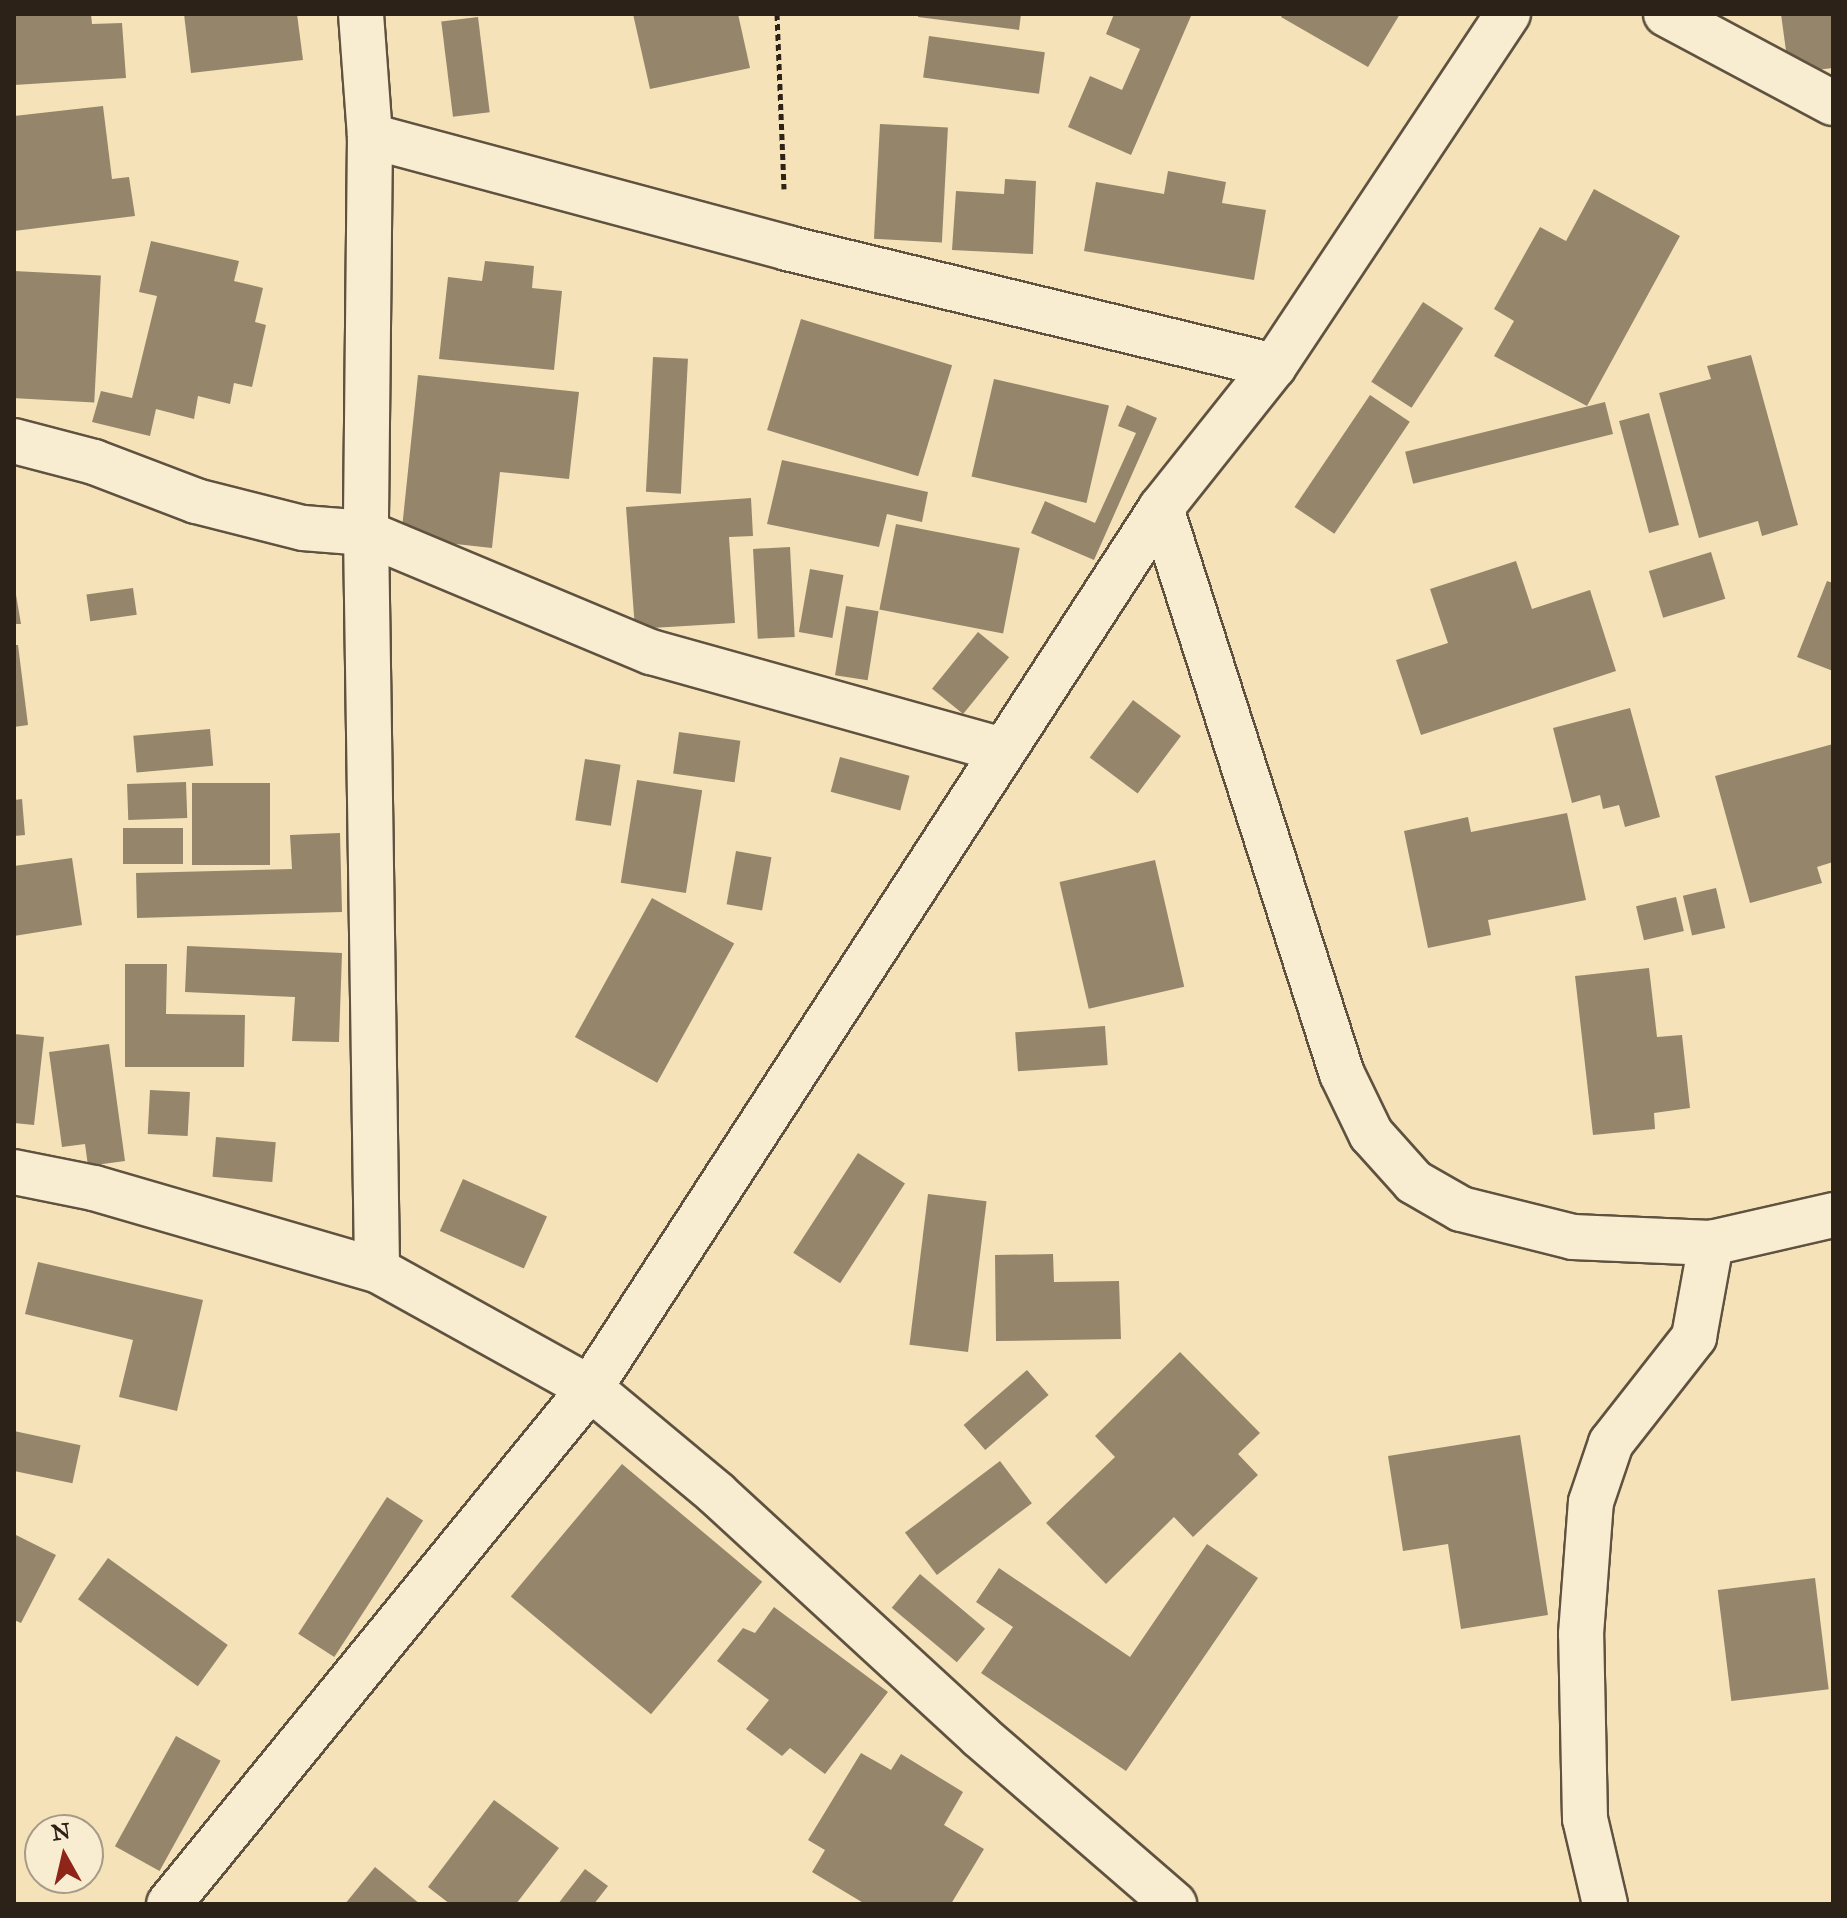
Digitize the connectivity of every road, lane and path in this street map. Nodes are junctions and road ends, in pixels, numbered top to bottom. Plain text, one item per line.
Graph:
1 (361, 14) edge
2 (777, 14) edge
3 (1508, 14) edge
4 (1666, 14) edge
5 (1833, 103) edge
6 (370, 136) junction
7 (787, 248) junction
8 (1274, 366) junction
9 (14, 441) edge
10 (1161, 508) junction
11 (366, 533) junction
12 (1002, 750) junction
13 (14, 1172) edge
14 (1833, 1215) edge
15 (1711, 1243) junction
16 (377, 1270) junction
17 (590, 1388) junction
18 (169, 1904) edge
19 (1174, 1904) edge
20 (1605, 1904) edge

1 - 6 street
2 - 7 path
3 - 8 street
4 - 5 street
6 - 7 street
6 - 11 street
7 - 8 street
8 - 10 street
9 - 11 street
10 - 12 street
10 - 15 street
11 - 12 street
11 - 16 street
12 - 17 street
13 - 16 street
14 - 15 street
15 - 20 street
16 - 17 street
17 - 18 street
17 - 19 street

